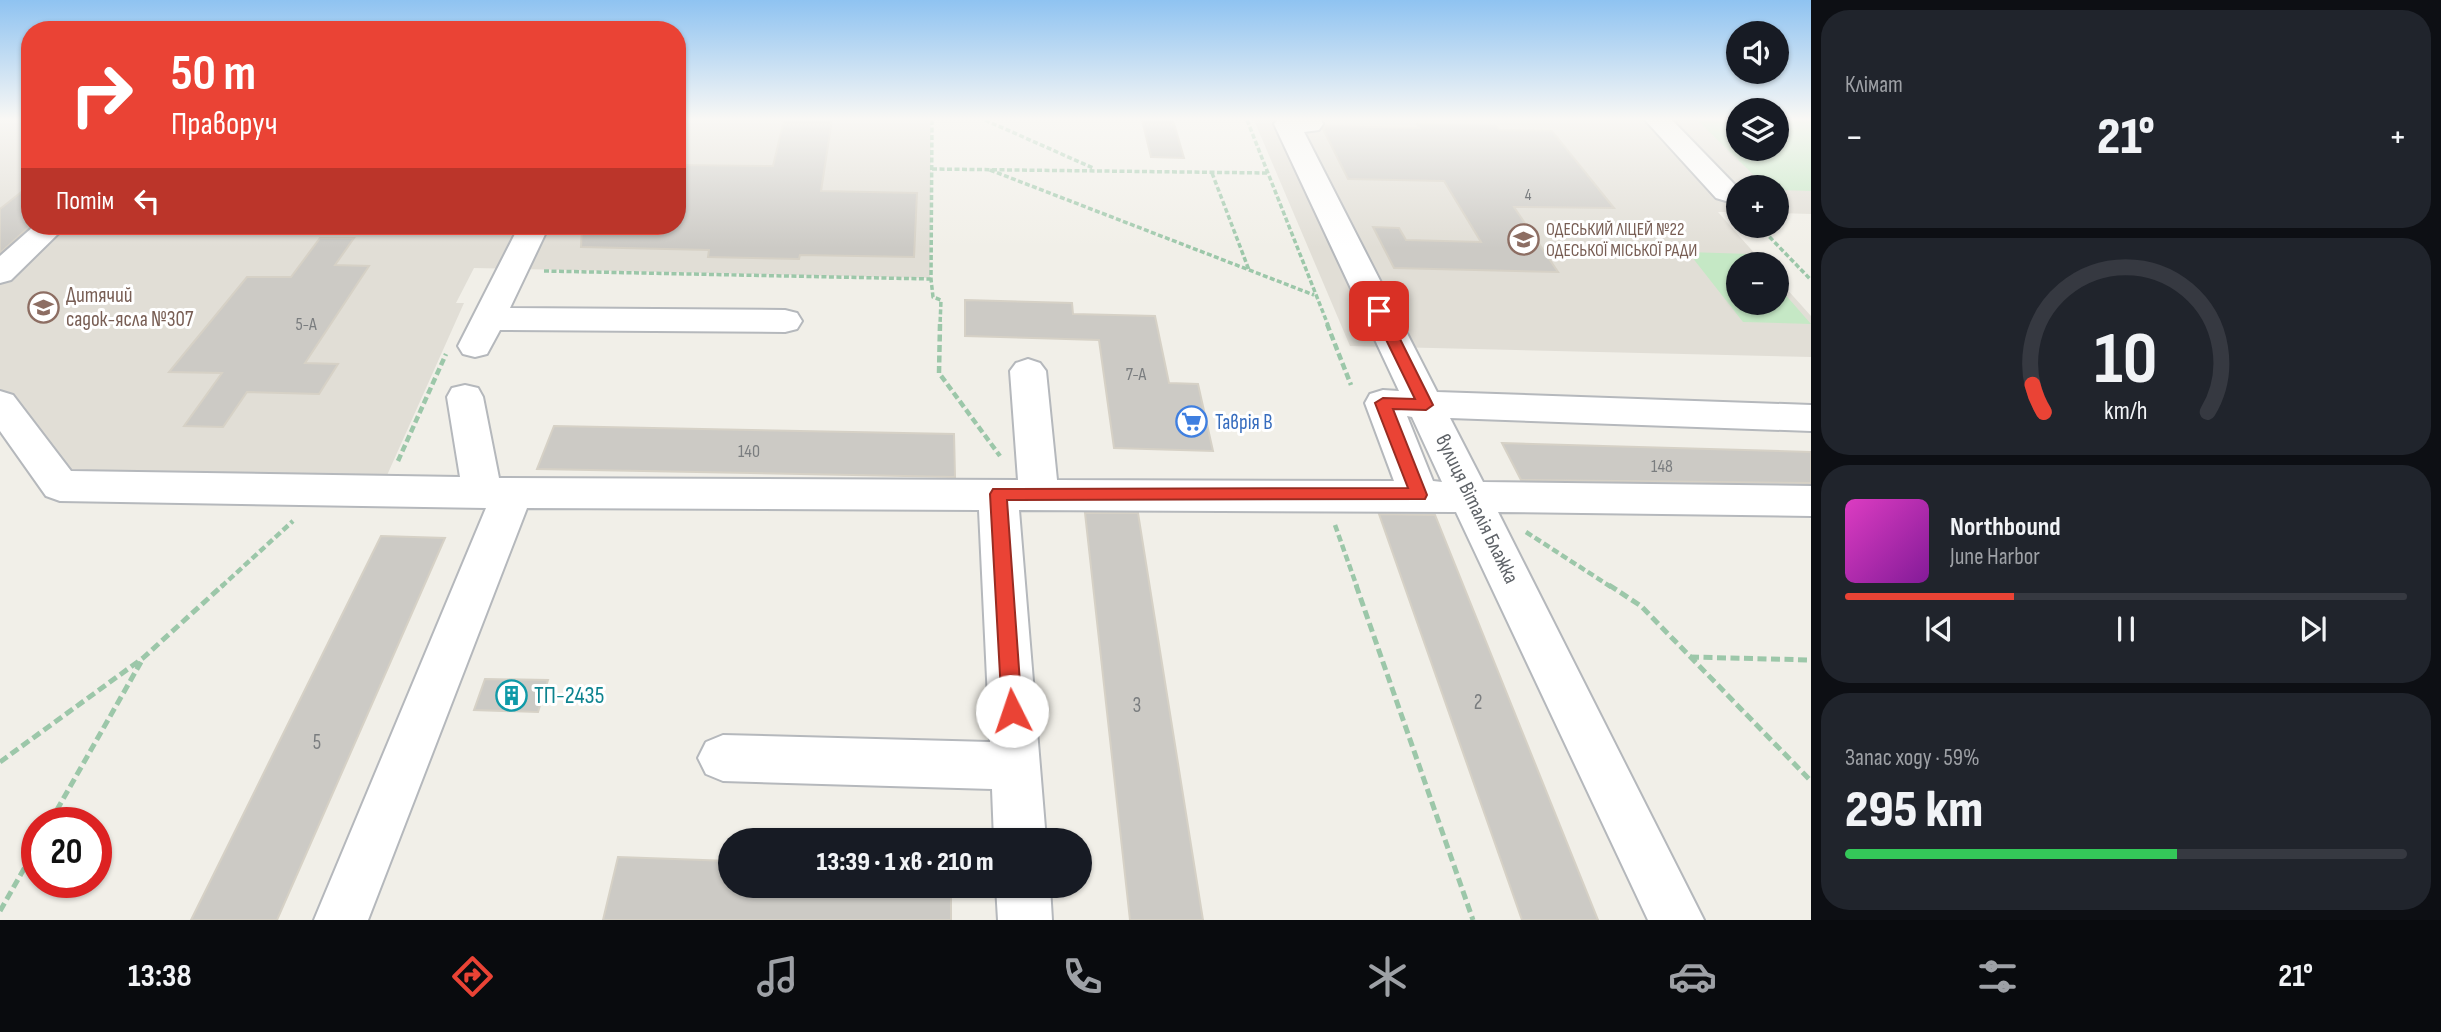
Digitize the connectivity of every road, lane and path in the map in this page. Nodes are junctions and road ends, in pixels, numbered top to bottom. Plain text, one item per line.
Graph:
1 (932, 163) edge
2 (1081, 163) edge
3 (1265, 163) edge
4 (1305, 163) edge
5 (1699, 163) edge
6 (932, 169) junction
7 (990, 170) junction
8 (1097, 170) junction
9 (1212, 173) junction
10 (1269, 173) junction
11 (1726, 191) dead end
12 (41, 235) edge
13 (530, 235) edge
14 (1771, 238) edge
15 (512, 271) junction
16 (1249, 271) junction
17 (0, 273) edge
18 (931, 279) junction
19 (1811, 280) edge
20 (1314, 295) junction
21 (785, 321) dead end
22 (470, 338) junction
23 (1028, 371) dead end
24 (1351, 385) dead end
25 (466, 397) dead end
26 (0, 404) edge
27 (1426, 405) junction
28 (1811, 418) edge
29 (325, 492) junction
30 (383, 493) junction
31 (497, 494) junction
32 (1021, 494) junction
33 (1325, 495) junction
34 (1419, 495) junction
35 (1470, 495) junction
36 (1811, 501) edge
37 (1690, 657) junction
38 (143, 658) junction
39 (1811, 660) edge
40 (723, 758) dead end
41 (0, 762) edge
42 (1015, 766) junction
43 (1811, 781) edge
44 (59, 807) edge
45 (1019, 828) edge
46 (21, 874) edge
47 (1024, 898) edge
48 (0, 911) edge
49 (341, 920) edge
50 (1025, 920) edge
51 (1472, 920) edge
52 (1677, 920) edge

1 - 6 path
2 - 8 path
3 - 10 path
4 - 27 street, вулиця Віталія Блажка
5 - 11 street
6 - 7 path
6 - 18 path
7 - 8 path
7 - 16 path
8 - 9 path
9 - 10 path
9 - 16 path
10 - 20 path
12 - 17 street
13 - 15 street
14 - 19 path
15 - 18 path
15 - 22 street
16 - 20 path
18 - 32 path
20 - 24 path
21 - 22 street
22 - 30 path
23 - 32 street
25 - 31 street
26 - 29 street
27 - 28 street
27 - 34 street
27 - 35 street, вулиця Віталія Блажка
29 - 30 street
29 - 38 path
30 - 31 street
31 - 32 street
31 - 49 street
32 - 33 street
32 - 42 street
33 - 34 street
33 - 51 path
34 - 35 street
35 - 36 street
35 - 37 path
35 - 52 street, вулиця Віталія Блажка
37 - 39 path
37 - 43 path
38 - 41 path
38 - 44 path
40 - 42 street
42 - 45 street
46 - 48 path
47 - 50 street

